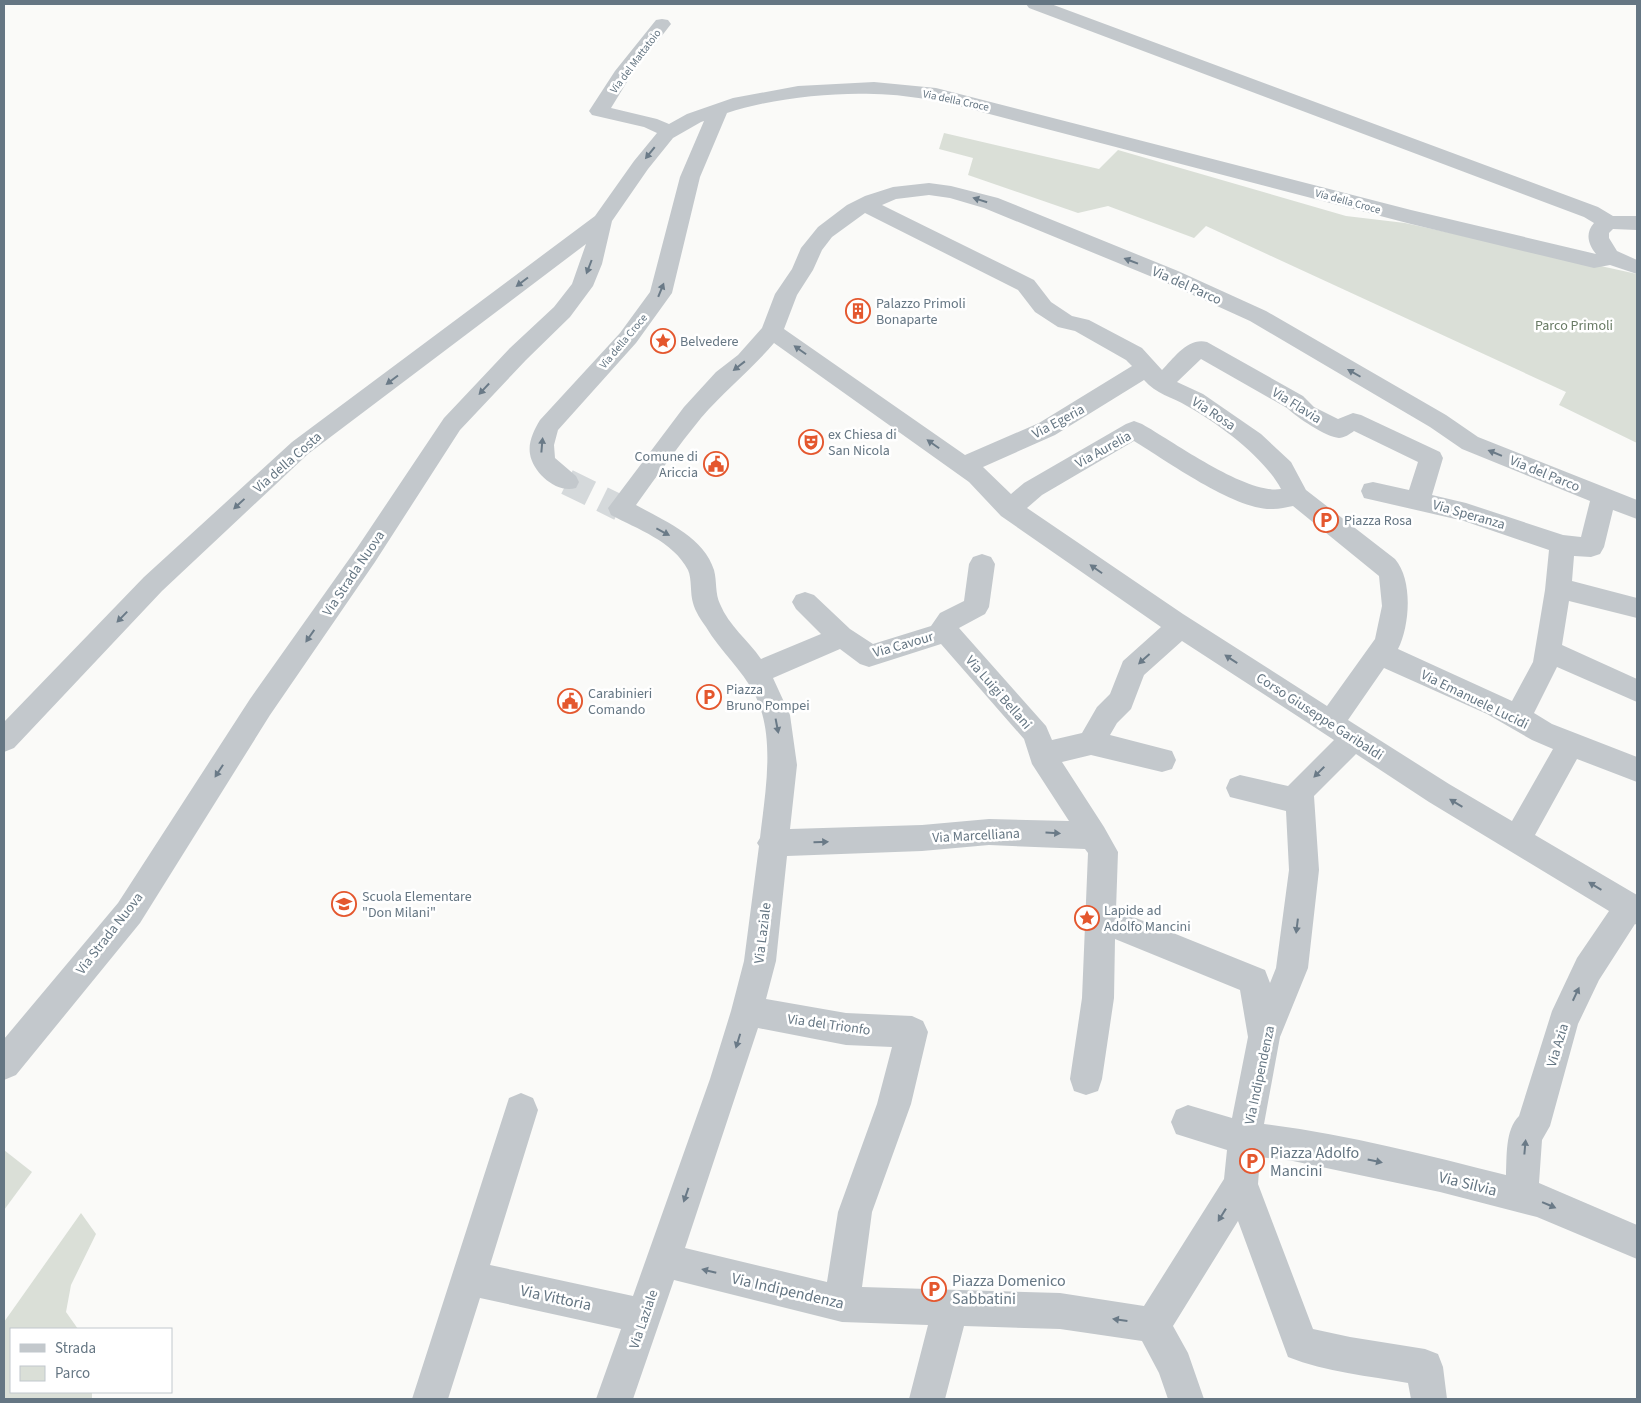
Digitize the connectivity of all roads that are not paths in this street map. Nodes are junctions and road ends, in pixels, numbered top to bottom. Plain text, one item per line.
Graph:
1 (1035, 4) edge
2 (662, 24) dead end
3 (719, 109) junction
4 (671, 132) junction
5 (865, 204) junction
6 (602, 221) junction
7 (1609, 223) junction
8 (1637, 223) edge
9 (1613, 258) junction
10 (1637, 267) edge
11 (772, 330) junction
12 (1154, 376) junction
13 (963, 466) junction
14 (567, 482) tunnel mouth
15 (1373, 491) dead end
16 (1297, 496) junction
17 (1604, 496) junction
18 (1418, 500) junction
19 (620, 508) joint
20 (1010, 509) junction
21 (1637, 510) edge
22 (1562, 545) junction
23 (982, 564) dead end
24 (1558, 590) junction
25 (804, 602) dead end
26 (1637, 608) edge
27 (1180, 626) junction
28 (943, 628) junction
29 (841, 637) junction
30 (1548, 651) junction
31 (1380, 652) junction
32 (756, 673) junction
33 (1637, 691) edge
34 (1517, 718) junction
35 (1342, 731) junction
36 (4, 740) edge
37 (1091, 743) junction
38 (1571, 744) junction
39 (1042, 755) junction
40 (1162, 760) dead end
41 (1637, 770) edge
42 (1240, 788) dead end
43 (1299, 801) junction
44 (1094, 836) junction
45 (1517, 839) junction
46 (772, 843) junction
47 (1633, 909) edge
48 (1100, 918) junction
49 (747, 1011) junction
50 (1264, 1037) junction
51 (4, 1064) edge
52 (1086, 1079) dead end
53 (521, 1110) dead end
54 (1188, 1122) dead end
55 (1245, 1138) junction
56 (1241, 1184) junction
57 (1521, 1196) junction
58 (1637, 1242) edge
59 (664, 1260) junction
60 (468, 1278) junction
61 (842, 1304) junction
62 (951, 1308) junction
63 (644, 1316) junction
64 (1153, 1325) junction
65 (430, 1399) edge
66 (615, 1399) edge
67 (927, 1399) edge
68 (1186, 1399) edge
69 (1428, 1399) edge

1 - 7 street
2 - 4 street, Via del Mattatoio
3 - 4 street, Via Strada Nuova
3 - 9 street, Via della Croce
14 -> 3 street, Via della Croce
4 -> 6 street, Via Strada Nuova
5 - 11 street, Via del Parco
5 - 12 street, Via Rosa
17 -> 5 street, Via del Parco
6 -> 36 street, Via della Costa
6 -> 51 street, Via Strada Nuova
7 - 8 street
7 - 9 street
9 - 10 street
13 -> 11 street, Corso Giuseppe Garibaldi
11 -> 19 street, Via del Parco
12 - 13 street, Via Egeria
12 - 16 street, Via Rosa
12 - 18 street, Via Flavia
13 - 20 street, Corso Giuseppe Garibaldi
15 - 18 street, Via Speranza
16 - 20 street, Via Aurelia
16 - 31 street, Via Rosa
17 - 21 street, Via del Parco
17 - 22 street, Via Speranza
18 - 22 street, Via Speranza
19 -> 32 street, Via Laziale
27 -> 20 street, Corso Giuseppe Garibaldi
22 - 24 street
23 - 28 street, Via Cavour
24 - 26 street
24 - 30 street
25 - 29 street, Via Cavour
35 -> 27 street, Corso Giuseppe Garibaldi
27 -> 37 street
28 - 29 street, Via Cavour
28 - 39 street, Via Luigi Bellani
29 - 32 street
30 - 33 street
30 - 34 street
31 - 34 street, Via Emanuele Lucidi
31 - 35 street, Via Rosa
32 -> 46 street, Via Laziale
34 - 38 street, Via Emanuele Lucidi
35 -> 43 street
45 -> 35 street, Corso Giuseppe Garibaldi
37 - 39 street
37 - 40 street
38 - 41 street, Via Emanuele Lucidi
38 - 45 street
39 - 44 street, Via Luigi Bellani
42 - 43 street
43 -> 50 street, Via Indipendenza
46 -> 44 street, Via Marcelliana
44 - 48 street
47 -> 45 street, Corso Giuseppe Garibaldi
46 - 49 street, Via Laziale
57 -> 47 street, Via Azia
48 - 50 street
48 - 52 street
49 -> 59 street, Via Laziale
49 - 61 street, Via del Trionfo
50 - 55 street, Via Indipendenza
53 - 60 street
54 - 55 street
55 - 56 street, Via Indipendenza
55 -> 57 street, Via Silvia
56 -> 64 street, Via Indipendenza
56 - 69 street
57 -> 58 street, Via Silvia
61 -> 59 street, Via Indipendenza
59 - 63 street, Via Laziale
60 - 63 street, Via Vittoria
60 - 65 street
61 - 62 street, Via Indipendenza
64 -> 62 street, Via Indipendenza
62 - 67 street
63 - 66 street, Via Laziale
64 - 68 street

